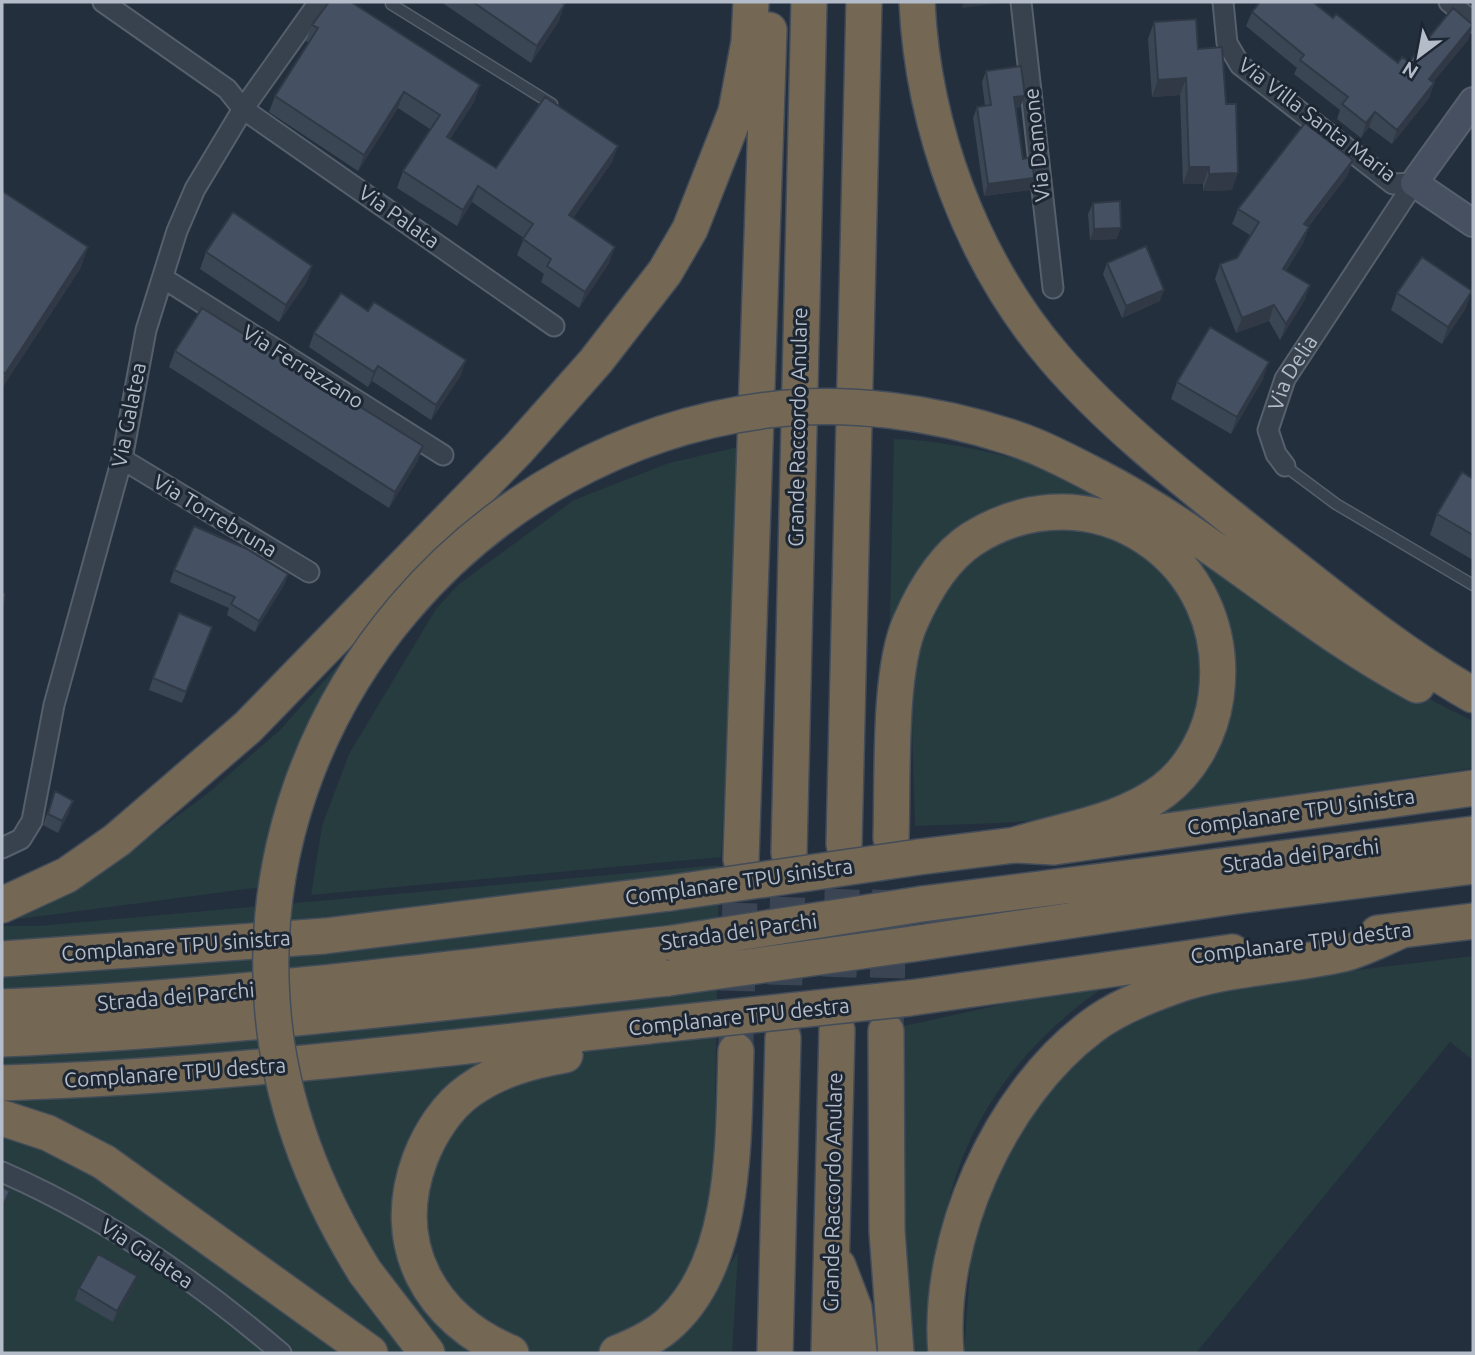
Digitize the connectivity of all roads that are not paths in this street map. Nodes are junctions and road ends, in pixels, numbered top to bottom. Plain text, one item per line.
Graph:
1 (103, 2) edge
2 (318, 2) edge
3 (393, 2) edge
4 (751, 2) edge
5 (770, 2) edge
6 (808, 2) edge
7 (864, 2) edge
8 (917, 2) edge
9 (1021, 2) edge
10 (1223, 2) edge
11 (1449, 2) edge
12 (1473, 22) edge
13 (1473, 101) edge
14 (558, 107) edge
15 (243, 109) junction
16 (1414, 183) junction
17 (1473, 223) edge
18 (163, 278) junction
19 (1052, 288) dead end
20 (554, 326) dead end
21 (443, 456) dead end
22 (122, 459) junction
23 (1285, 466) joint
24 (309, 572) dead end
25 (1473, 585) edge
26 (1473, 695) edge
27 (1473, 713) edge
28 (1473, 788) edge
29 (1473, 834) edge
30 (844, 844) tunnel mouth
31 (1015, 845) junction
32 (905, 847) junction
33 (2, 848) edge
34 (789, 853) tunnel mouth
35 (741, 859) tunnel mouth
36 (1473, 866) edge
37 (2, 905) edge
38 (1473, 921) edge
39 (1402, 930) junction
40 (2, 959) edge
41 (2, 1007) edge
42 (651, 1026) junction
43 (837, 1030) tunnel mouth
44 (886, 1031) tunnel mouth
45 (783, 1038) tunnel mouth
46 (2, 1039) edge
47 (736, 1051) tunnel mouth
48 (2, 1083) edge
49 (2, 1118) edge
50 (2, 1172) edge
51 (831, 1250) junction
52 (319, 1318) junction
53 (281, 1353) edge
54 (359, 1353) edge
55 (370, 1353) edge
56 (427, 1353) edge
57 (511, 1353) edge
58 (617, 1353) edge
59 (775, 1353) edge
60 (829, 1353) edge
61 (859, 1353) edge
62 (896, 1353) edge
63 (946, 1353) edge

1 - 15 street, Via Palata
2 - 15 street, Via Galatea
3 - 14 lane
4 - 37 highway
5 - 35 highway
6 - 34 highway, Grande Raccordo Anulare
7 - 30 highway
8 - 26 highway
9 - 19 street, Via Damone
10 - 16 street, Via Villa Santa Maria
11 - 12 street
13 - 16 street, Via Delia
15 - 18 street, Via Galatea
15 - 20 street, Via Palata
16 - 17 street
16 - 23 street, Via Delia
18 - 21 street, Via Ferrazzano
18 - 22 street, Via Galatea
22 - 24 street, Via Torrebruna
22 - 33 street, Via Galatea
23 - 25 lane, Via Delia
27 - 56 highway, bridge
28 - 31 highway, Complanare TPU sinistra
29 - 41 highway, Strada dei Parchi, bridge
31 - 32 highway, Complanare TPU sinistra
31 - 32 highway
32 - 40 highway, Complanare TPU sinistra, bridge
36 - 46 highway, Strada dei Parchi, bridge
38 - 39 highway, Complanare TPU destra
39 - 42 highway, Complanare TPU destra, bridge
39 - 63 highway
42 - 48 highway, Complanare TPU destra
42 - 57 highway
43 - 51 highway, Grande Raccordo Anulare
44 - 62 highway
45 - 59 highway
47 - 58 highway
49 - 52 highway
50 - 53 street, Via Galatea
51 - 60 highway, Grande Raccordo Anulare
51 - 61 highway
52 - 54 highway
52 - 55 highway

